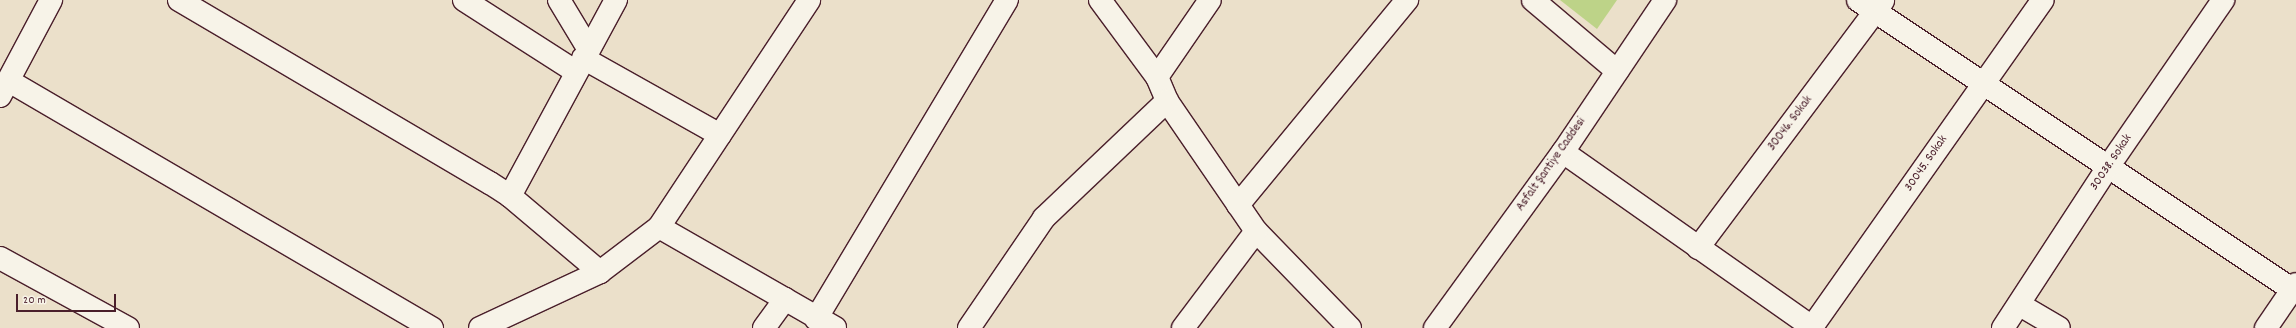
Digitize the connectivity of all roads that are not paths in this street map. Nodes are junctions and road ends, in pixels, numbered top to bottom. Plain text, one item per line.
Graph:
1 (51, 0) edge
2 (179, 0) edge
3 (464, 0) edge
4 (559, 0) edge
5 (616, 0) edge
6 (809, 0) edge
7 (1007, 0) edge
8 (1100, 0) edge
9 (1210, 0) edge
10 (1407, 0) edge
11 (1532, 0) edge
12 (1665, 0) edge
13 (2043, 0) edge
14 (2223, 0) edge
15 (1872, 4) edge
16 (582, 59) junction
17 (1617, 72) junction
18 (1157, 77) junction
19 (1984, 84) junction
20 (4, 88) edge
21 (1167, 101) junction
22 (720, 135) junction
23 (1563, 152) junction
24 (2108, 167) junction
25 (510, 196) junction
26 (1238, 205) junction
27 (659, 227) junction
28 (1256, 231) junction
29 (1698, 248) junction
30 (0, 258) edge
31 (600, 272) junction
32 (2295, 289) edge
33 (785, 299) junction
34 (2020, 305) junction
35 (825, 323) edge
36 (128, 328) edge
37 (432, 328) edge
38 (480, 328) edge
39 (764, 328) edge
40 (969, 328) edge
41 (1183, 328) edge
42 (1350, 328) edge
43 (1435, 328) edge
44 (1812, 328) edge
45 (2004, 328) edge
46 (2059, 328) edge
47 (2266, 328) edge

1 - 20 street
2 - 25 street
3 - 16 street
4 - 16 street
5 - 16 street
6 - 22 street
7 - 35 street
8 - 18 street
9 - 18 street
10 - 26 street
11 - 17 street
12 - 17 street, Asfalt Şantiye Caddesi
13 - 19 street, 30045. Sokak
14 - 24 street, 30038. Sokak
15 - 19 street
15 - 29 street, 30046. Sokak
16 - 22 street
16 - 25 street
17 - 23 street, Asfalt Şantiye Caddesi
18 - 21 street
19 - 24 street
19 - 44 street, 30045. Sokak
20 - 37 street
21 - 26 street
21 - 40 street
22 - 27 street
23 - 29 street
23 - 43 street, Asfalt Şantiye Caddesi
24 - 32 street
24 - 34 street, 30038. Sokak
25 - 31 street
26 - 28 street
27 - 31 street
27 - 33 street
28 - 41 street
28 - 42 street
29 - 44 street
30 - 36 street
31 - 38 street
32 - 47 street
33 - 35 street
33 - 39 street
34 - 45 street, 30038. Sokak
34 - 46 street

